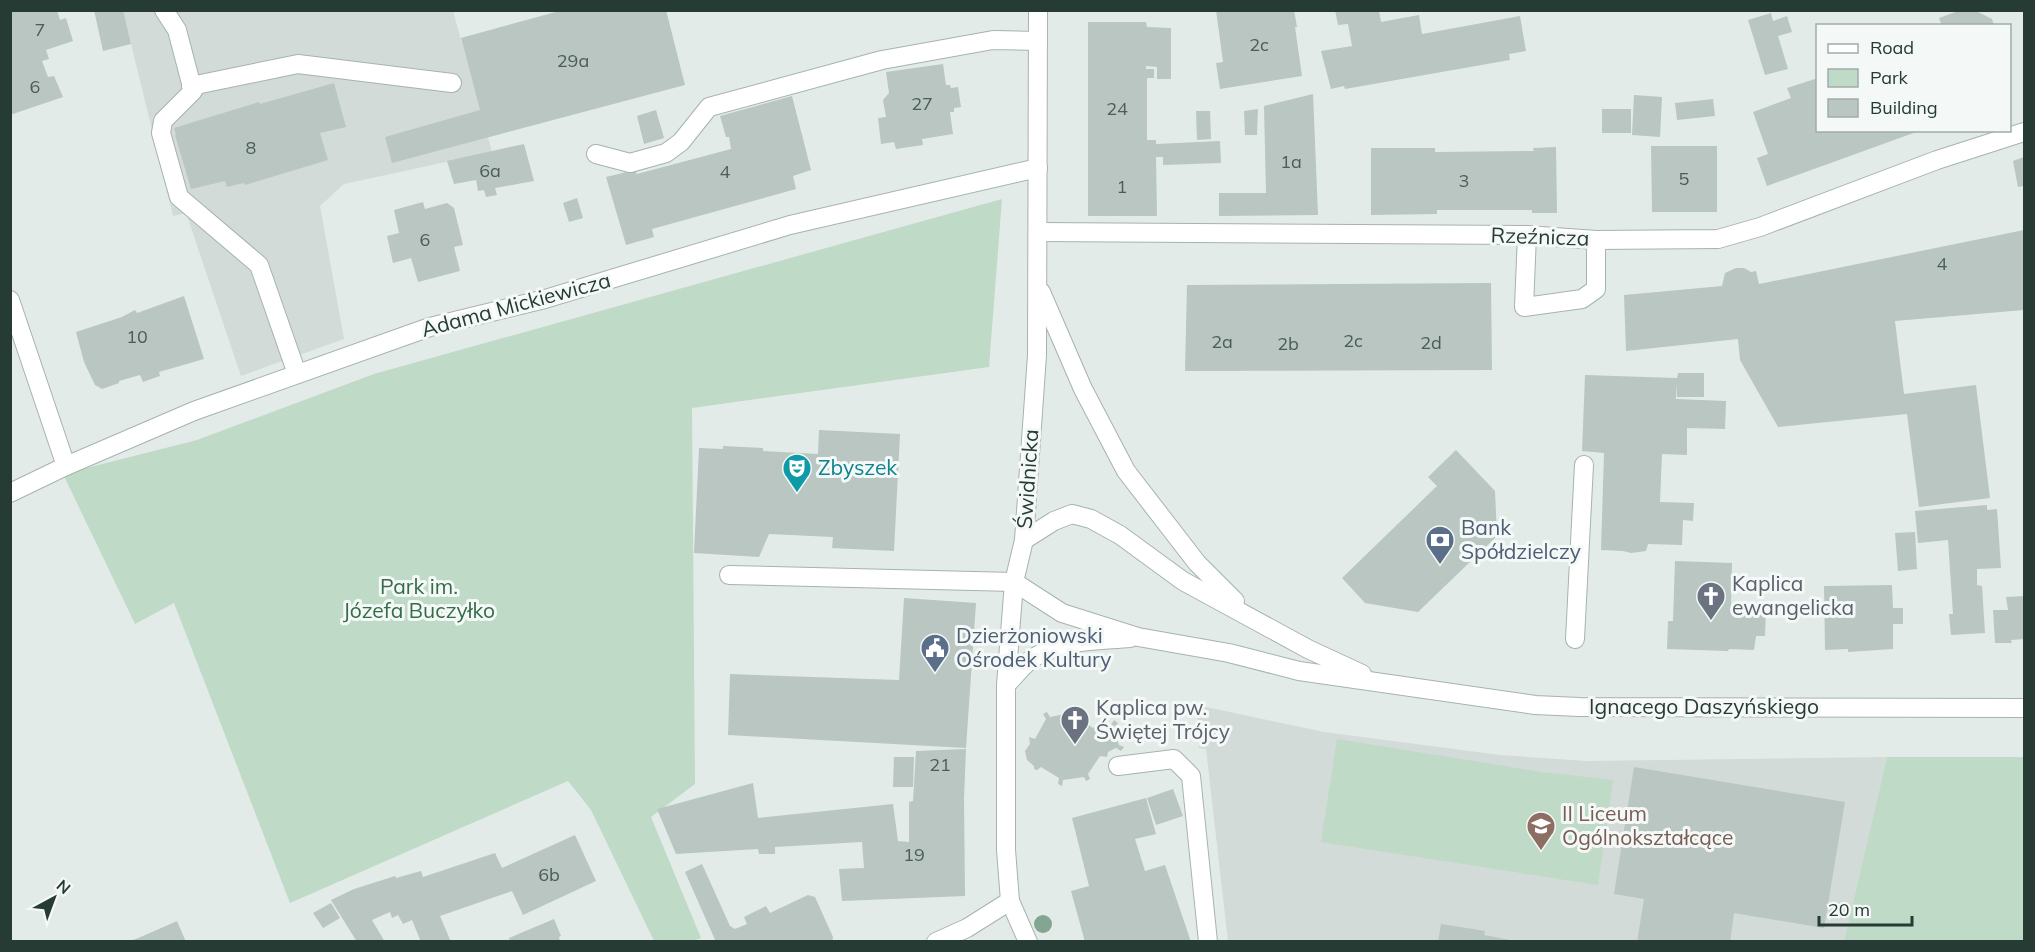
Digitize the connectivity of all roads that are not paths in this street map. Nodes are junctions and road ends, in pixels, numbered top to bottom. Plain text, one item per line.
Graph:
1 (164, 10) edge
2 (1038, 10) edge
3 (1038, 41) junction
4 (452, 83) dead end
5 (191, 86) junction
6 (2025, 132) edge
7 (596, 154) dead end
8 (1038, 168) junction
9 (1038, 232) junction
10 (1527, 235) junction
11 (1596, 240) junction
12 (1039, 288) junction
13 (10, 300) edge
14 (297, 374) junction
15 (1584, 465) dead end
16 (66, 466) junction
17 (10, 493) edge
18 (1024, 540) junction
19 (729, 575) dead end
20 (1014, 582) junction
21 (1247, 614) junction
22 (1137, 637) junction
23 (1575, 639) dead end
24 (1384, 684) junction
25 (1006, 685) junction
26 (2025, 708) edge
27 (1118, 766) dead end
28 (1010, 901) junction
29 (936, 942) edge
30 (1028, 942) edge
31 (1208, 942) edge

1 - 5 street
2 - 3 street, Świdnicka
3 - 7 street
3 - 8 street, Świdnicka
4 - 5 street
5 - 14 street
6 - 11 street, Rzeźnicza
8 - 9 street, Świdnicka
8 - 14 street, Adama Mickiewicza
9 - 10 street, Rzeźnicza
9 - 12 street, Świdnicka
10 - 11 street, Rzeźnicza
10 - 11 street
12 - 18 street, Świdnicka
12 - 21 street, Ignacego Daszyńskiego
13 - 16 street
14 - 16 street, Adama Mickiewicza
15 - 23 street
16 - 17 street, Adama Mickiewicza
18 - 20 street, Świdnicka
18 - 21 street, Ignacego Daszyńskiego
19 - 20 street
20 - 22 street, Ignacego Daszyńskiego
20 - 25 street, Świdnicka
21 - 24 street, Ignacego Daszyńskiego
22 - 24 street, Ignacego Daszyńskiego
22 - 25 street, Ignacego Daszyńskiego
24 - 26 street, Ignacego Daszyńskiego
25 - 28 street, Świdnicka
27 - 31 street
28 - 29 street
28 - 30 street, Świdnicka

